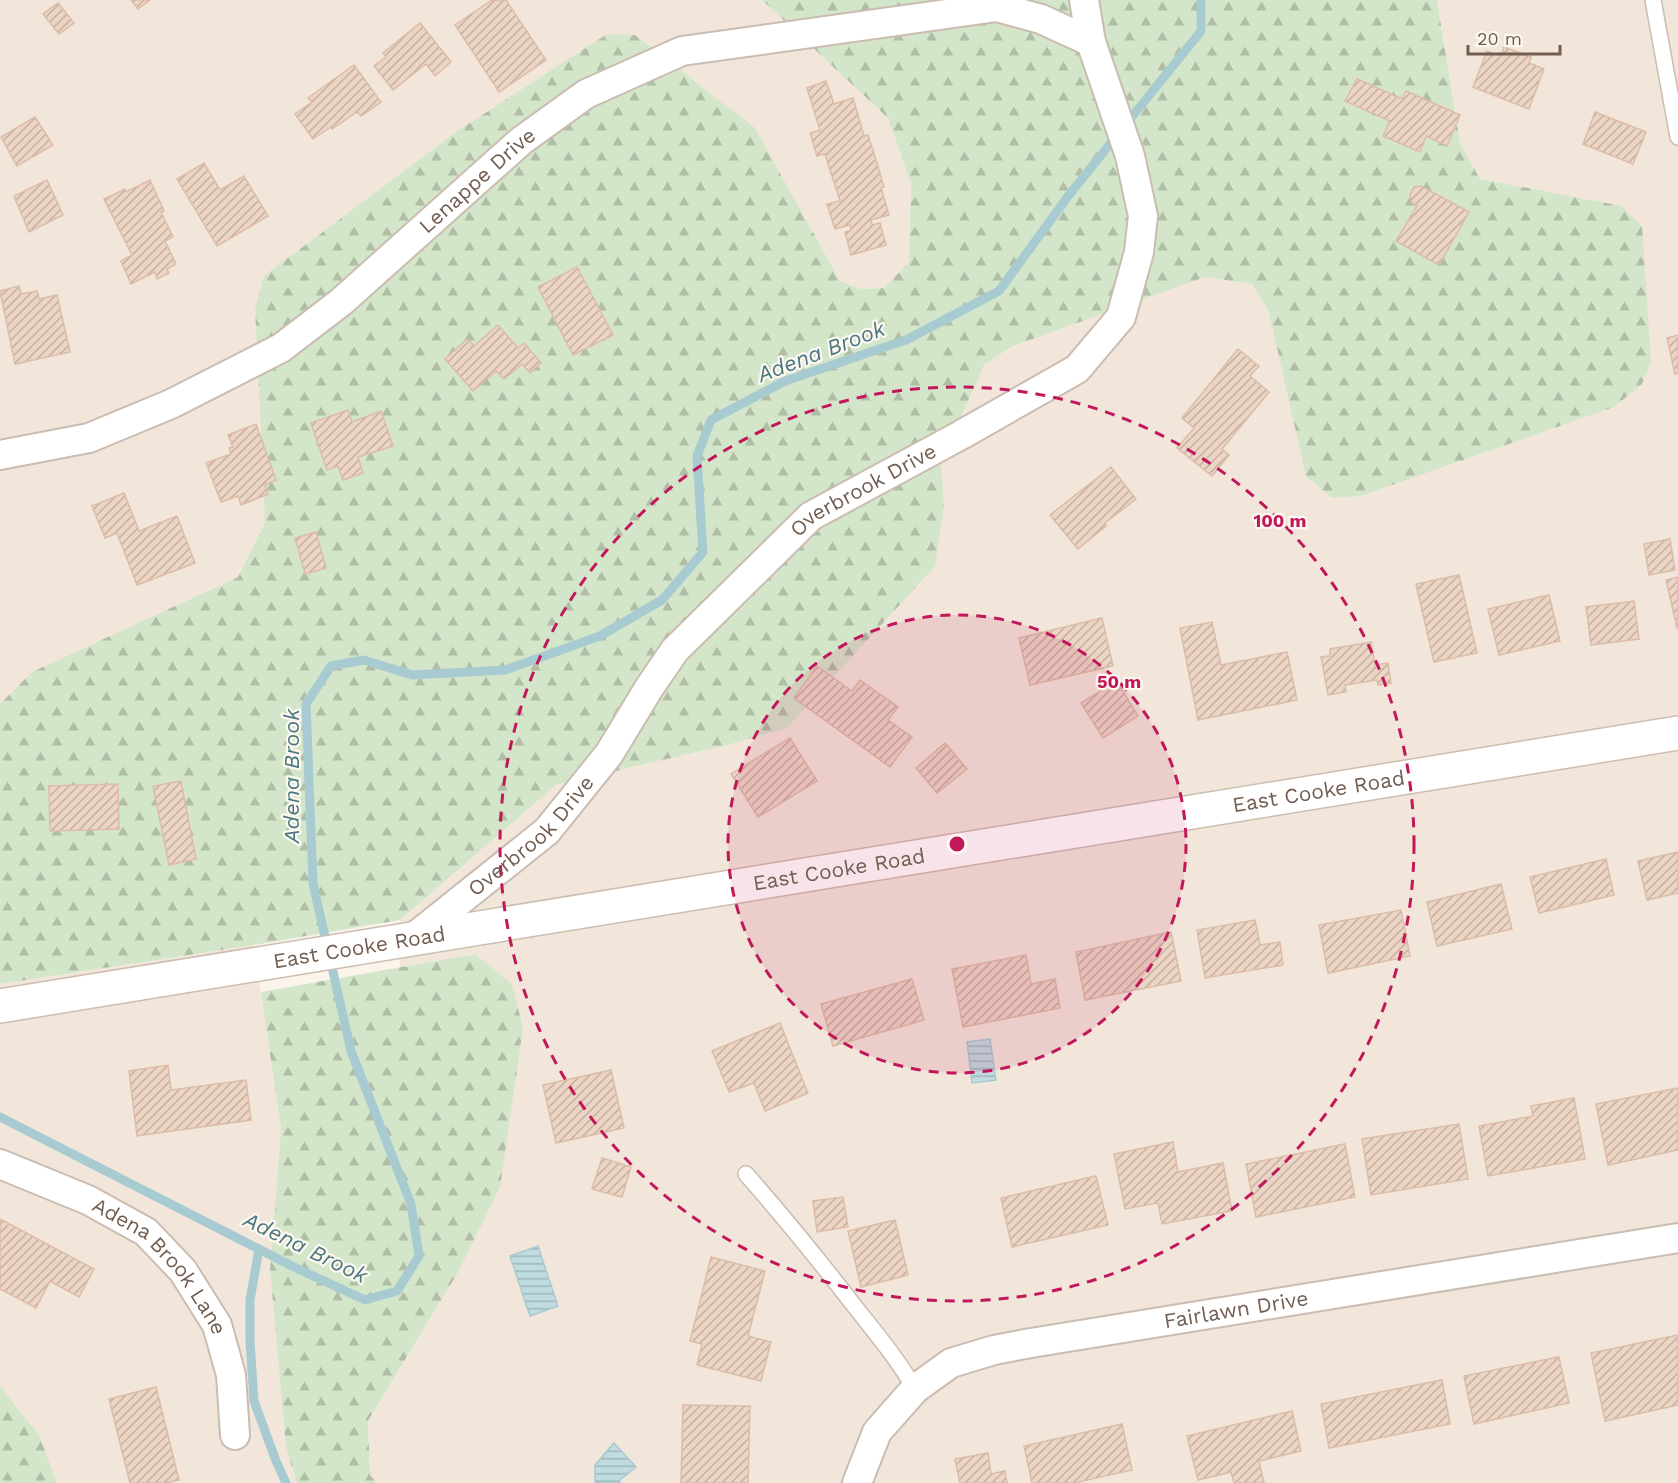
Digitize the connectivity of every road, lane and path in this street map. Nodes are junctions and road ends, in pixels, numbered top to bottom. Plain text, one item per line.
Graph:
1 (1084, 0) edge
2 (1653, 0) edge
3 (1001, 4) edge
4 (1091, 42) junction
5 (1678, 137) edge
6 (0, 455) edge
7 (1678, 733) edge
8 (412, 939) junction
9 (0, 1006) edge
10 (0, 1164) edge
11 (747, 1174) dead end
12 (1678, 1238) edge
13 (915, 1389) junction
14 (235, 1435) dead end
15 (857, 1483) edge

1 - 4 street, Overbrook Drive
2 - 5 lane
3 - 4 street, Lenappe Drive
3 - 6 street, Lenappe Drive
4 - 8 street, Overbrook Drive
7 - 8 main road, East Cooke Road
8 - 9 main road, East Cooke Road
10 - 14 street, Adena Brook Lane
11 - 13 lane
12 - 13 street, Fairlawn Drive
13 - 15 street, Fairlawn Drive

